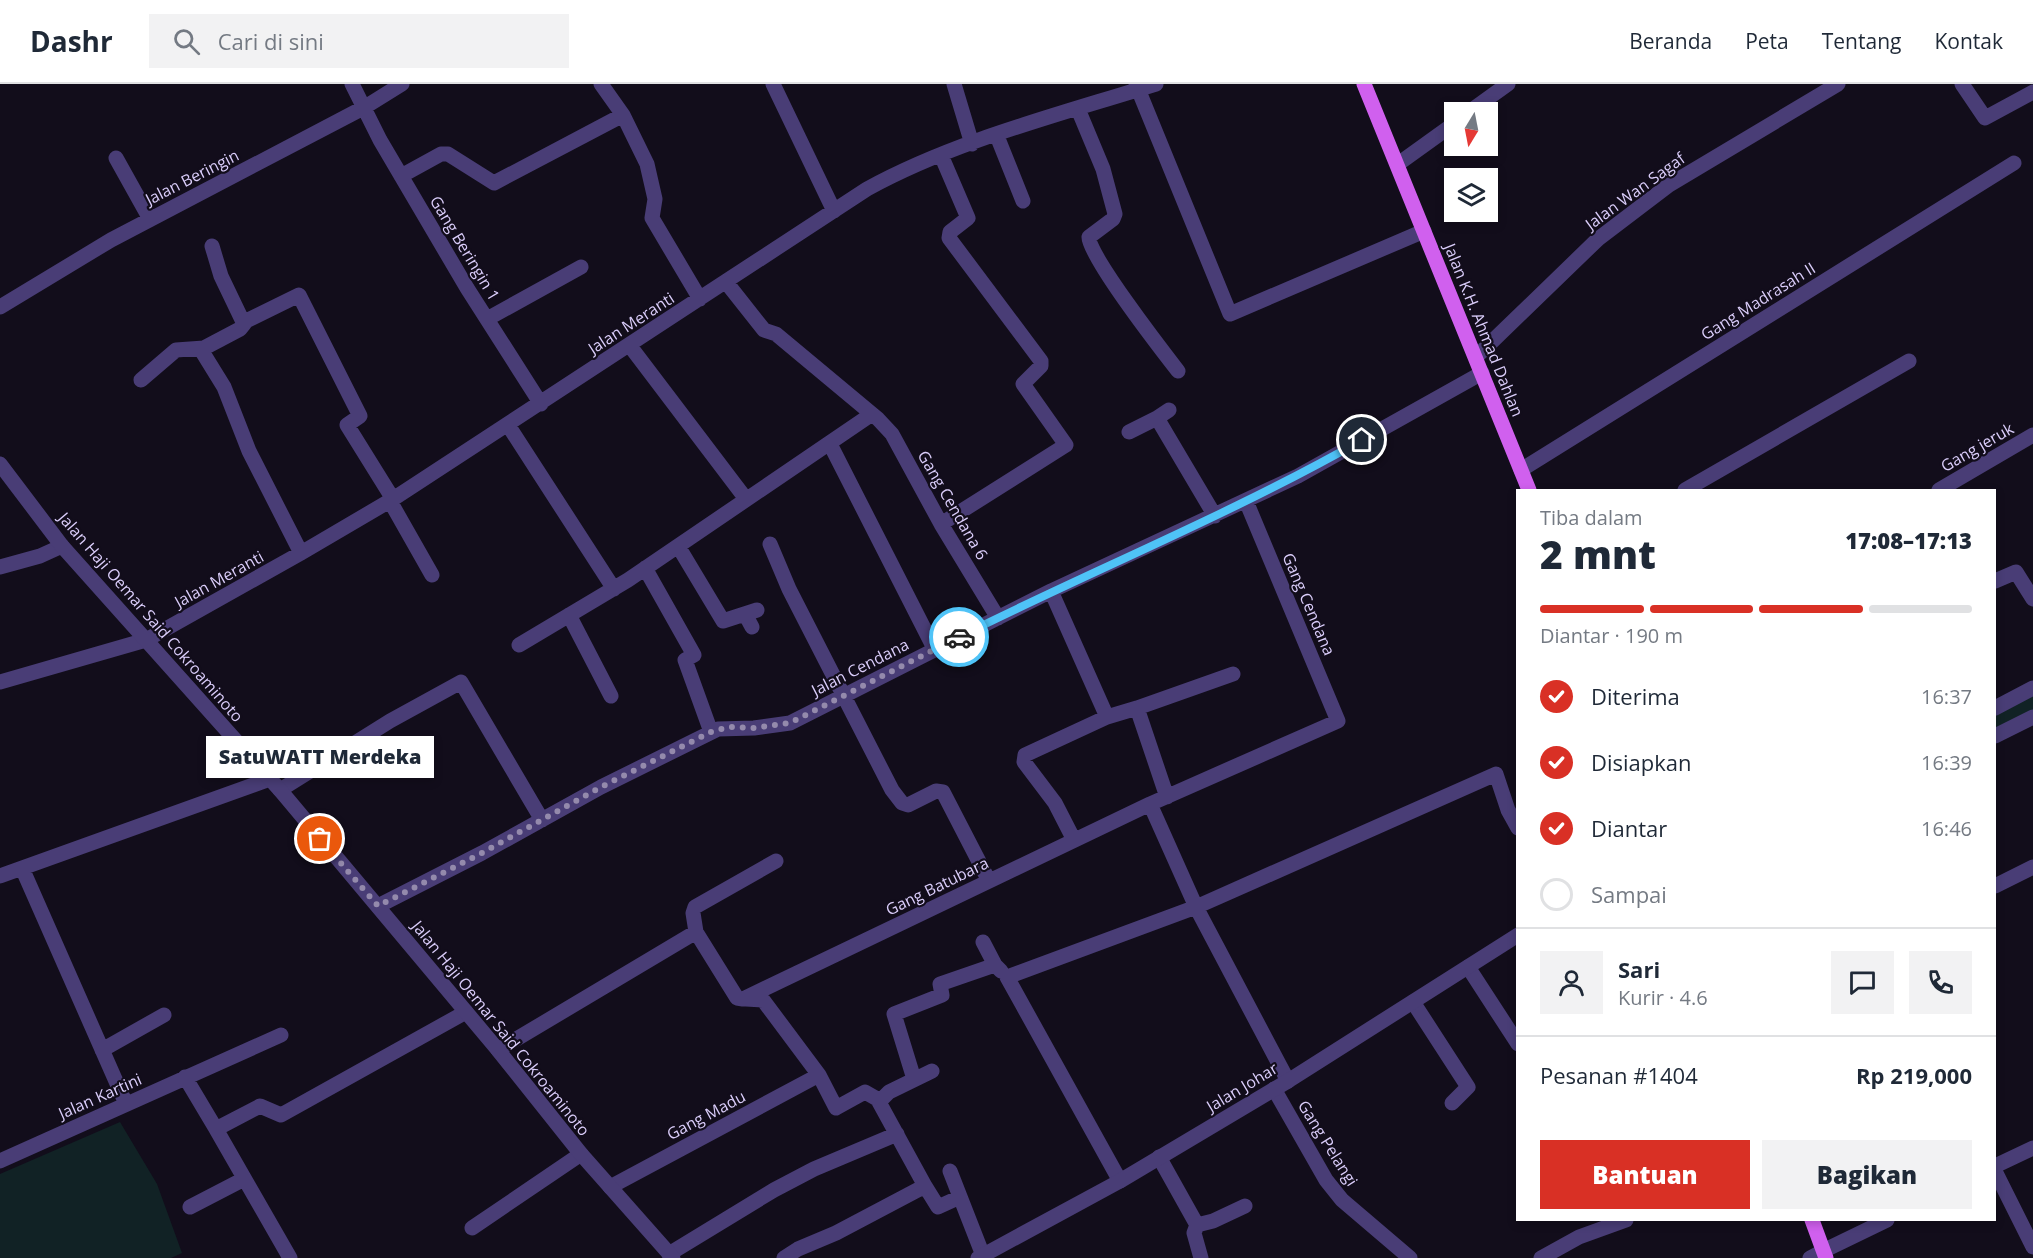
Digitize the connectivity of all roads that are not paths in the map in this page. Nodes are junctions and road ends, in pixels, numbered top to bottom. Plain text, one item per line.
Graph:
1 (352, 84) edge
2 (402, 84) edge
3 (601, 84) edge
4 (774, 84) edge
5 (954, 84) edge
6 (1156, 84) edge
7 (1364, 84) edge
8 (1508, 84) edge
9 (1839, 84) edge
10 (1962, 84) edge
11 (1136, 87) edge
12 (2033, 92) edge
13 (1483, 102) edge
14 (365, 107) junction
15 (1078, 109) junction
16 (622, 115) junction
17 (1444, 131) edge
18 (997, 136) junction
19 (972, 144) junction
20 (941, 155) junction
21 (116, 158) dead end
22 (1398, 164) junction
23 (2014, 164) dead end
24 (401, 176) junction
25 (1023, 201) dead end
26 (834, 211) junction
27 (150, 219) junction
28 (1424, 231) junction
29 (212, 246) dead end
30 (581, 267) dead end
31 (726, 282) junction
32 (700, 299) junction
33 (0, 307) edge
34 (487, 319) junction
35 (244, 322) junction
36 (630, 346) junction
37 (204, 348) junction
38 (1476, 357) junction
39 (1909, 361) dead end
40 (1178, 370) dead end
41 (1482, 373) junction
42 (141, 380) dead end
43 (541, 404) junction
44 (872, 414) junction
45 (508, 425) junction
46 (1129, 432) dead end
47 (2033, 435) edge
48 (830, 444) junction
49 (0, 464) edge
50 (1521, 470) junction
51 (1529, 489) edge
52 (1686, 489) edge
53 (1941, 489) edge
54 (746, 499) junction
55 (392, 500) junction
56 (1246, 501) junction
57 (1215, 516) junction
58 (941, 524) junction
59 (770, 544) dead end
60 (63, 546) junction
61 (678, 546) junction
62 (301, 553) junction
63 (0, 567) edge
64 (645, 568) junction
65 (432, 575) dead end
66 (1996, 581) edge
67 (614, 588) junction
68 (1051, 591) junction
69 (2032, 598) edge
70 (570, 615) junction
71 (751, 617) dead end
72 (998, 618) junction
73 (146, 640) junction
74 (519, 645) dead end
75 (934, 650) junction
76 (1233, 674) dead end
77 (0, 682) edge
78 (2033, 688) edge
79 (845, 695) junction
80 (611, 696) dead end
81 (1996, 707) edge
82 (1137, 708) junction
83 (1107, 717) junction
84 (2033, 717) edge
85 (1338, 721) joint
86 (711, 732) junction
87 (1996, 736) edge
88 (275, 784) junction
89 (1167, 797) junction
90 (1150, 804) junction
91 (542, 819) junction
92 (1516, 824) edge
93 (1074, 840) junction
94 (776, 861) dead end
95 (2033, 867) edge
96 (22, 868) junction
97 (0, 876) edge
98 (989, 881) junction
99 (1996, 886) edge
100 (378, 906) junction
101 (1196, 907) junction
102 (696, 932) junction
103 (1516, 936) edge
104 (983, 942) dead end
105 (995, 965) junction
106 (1468, 967) junction
107 (1007, 977) junction
108 (743, 999) junction
109 (1413, 1002) junction
110 (466, 1012) junction
111 (164, 1015) dead end
112 (281, 1035) dead end
113 (1516, 1041) edge
114 (102, 1050) junction
115 (498, 1050) junction
116 (932, 1071) dead end
117 (819, 1075) junction
118 (185, 1077) junction
119 (914, 1079) junction
120 (1281, 1085) junction
121 (879, 1100) junction
122 (1452, 1102) dead end
123 (126, 1104) junction
124 (216, 1129) junction
125 (897, 1134) junction
126 (2033, 1148) edge
127 (581, 1154) junction
128 (1159, 1157) junction
129 (0, 1161) edge
130 (1996, 1166) edge
131 (950, 1171) dead end
132 (1996, 1173) edge
133 (244, 1179) junction
134 (1120, 1180) junction
135 (925, 1186) junction
136 (610, 1187) junction
137 (960, 1197) junction
138 (1245, 1206) dead end
139 (190, 1207) dead end
140 (1623, 1221) edge
141 (1812, 1221) edge
142 (1885, 1221) edge
143 (1197, 1225) junction
144 (472, 1228) dead end
145 (2033, 1247) edge
146 (671, 1256) edge
147 (1820, 1256) edge
148 (982, 1257) edge
149 (290, 1258) edge
150 (784, 1258) edge
151 (1201, 1258) edge
152 (1410, 1258) edge
153 (1540, 1258) edge

1 - 14 street, Gang Beringin 1
2 - 14 street, Jalan Beringin
3 - 16 street
4 - 26 street
5 - 19 street
6 - 11 street, Jalan Meranti
7 - 22 main road, Jalan K.H. Ahmad Dahlan
8 - 13 street
9 - 38 street, Jalan Wan Sagaf
10 - 12 street
11 - 15 street, Jalan Meranti
11 - 28 street
14 - 24 street, Gang Beringin 1
14 - 27 street, Jalan Beringin
15 - 18 street, Jalan Meranti
15 - 40 street
16 - 24 street
16 - 32 street
17 - 22 street
18 - 19 street, Jalan Meranti
18 - 25 street
19 - 20 street, Jalan Meranti
20 - 26 street, Jalan Meranti
20 - 58 street
21 - 27 street
22 - 28 main road, Jalan K.H. Ahmad Dahlan
23 - 50 street, Gang Madrasah II
24 - 34 street, Gang Beringin 1
26 - 31 street, Jalan Meranti
27 - 33 street, Jalan Beringin
28 - 38 main road, Jalan K.H. Ahmad Dahlan
29 - 35 street
30 - 34 street
31 - 32 street, Jalan Meranti
31 - 44 street, Gang Cendana 6
32 - 36 street, Jalan Meranti
34 - 43 street, Gang Beringin 1
35 - 37 street
35 - 55 street
36 - 43 street, Jalan Meranti
36 - 54 street
37 - 42 street
37 - 62 street
38 - 41 main road, Jalan K.H. Ahmad Dahlan
39 - 52 street
41 - 50 main road, Jalan K.H. Ahmad Dahlan
41 - 56 street, Jalan Cendana
43 - 45 street, Jalan Meranti
44 - 48 street
44 - 58 street, Gang Cendana 6
45 - 55 street, Jalan Meranti
45 - 67 street
46 - 57 street
47 - 53 street, Gang jeruk
48 - 54 street
48 - 75 street
49 - 60 street, Jalan Haji Oemar Said Cokroaminoto
50 - 51 main road, Jalan K.H. Ahmad Dahlan
54 - 61 street
55 - 62 street, Jalan Meranti
55 - 65 street
56 - 57 street, Jalan Cendana
56 - 85 street, Gang Cendana
57 - 68 street, Jalan Cendana
58 - 72 street, Gang Cendana 6
59 - 79 street
60 - 63 street
60 - 73 street, Jalan Haji Oemar Said Cokroaminoto
61 - 64 street
61 - 71 street
62 - 73 street, Jalan Meranti
64 - 67 street
64 - 86 street
66 - 69 street
67 - 70 street
68 - 72 street, Jalan Cendana
68 - 83 street
70 - 74 street
70 - 80 street
72 - 75 street, Jalan Cendana
73 - 77 street, Jalan Meranti
73 - 88 street, Jalan Haji Oemar Said Cokroaminoto
75 - 79 street, Jalan Cendana
76 - 82 street
78 - 81 street
79 - 86 street, Jalan Cendana
79 - 98 street
82 - 83 street
82 - 89 street
83 - 93 street
84 - 87 street
85 - 89 street, Gang Batubara
86 - 91 street, Jalan Cendana
88 - 91 street
88 - 96 street
88 - 100 street, Jalan Haji Oemar Said Cokroaminoto
89 - 90 street, Gang Batubara
90 - 93 street, Gang Batubara
90 - 101 street
91 - 100 street, Jalan Cendana
92 - 101 street
93 - 98 street, Gang Batubara
94 - 102 street
95 - 99 street
96 - 97 street
96 - 114 street
98 - 108 street, Gang Batubara
100 - 110 street, Jalan Haji Oemar Said Cokroaminoto
101 - 107 street
101 - 120 street
102 - 108 street
102 - 115 street
103 - 106 street, Jalan Johar
104 - 105 street
105 - 107 street
105 - 119 street
106 - 109 street, Jalan Johar
106 - 113 street
107 - 134 street
108 - 117 street
109 - 120 street, Jalan Johar
109 - 122 street
110 - 115 street, Jalan Haji Oemar Said Cokroaminoto
110 - 124 street
111 - 114 street
112 - 118 street, Jalan Kartini
114 - 123 street
115 - 127 street, Jalan Haji Oemar Said Cokroaminoto
116 - 119 street
117 - 121 street
117 - 136 street, Gang Madu
118 - 123 street, Jalan Kartini
118 - 124 street
119 - 121 street
120 - 128 street, Jalan Johar
120 - 152 street, Gang Pelangi
121 - 125 street
123 - 129 street, Jalan Kartini
124 - 133 street
125 - 135 street
125 - 146 street
126 - 130 street
127 - 136 street, Jalan Haji Oemar Said Cokroaminoto
127 - 144 street
128 - 134 street, Jalan Johar
128 - 143 street
131 - 137 street
132 - 145 street
133 - 139 street
133 - 149 street
134 - 148 street, Jalan Johar
135 - 137 street
135 - 150 street
136 - 146 street, Jalan Haji Oemar Said Cokroaminoto
137 - 148 street
138 - 143 street
140 - 153 street
141 - 147 main road
142 - 147 street
143 - 151 street

